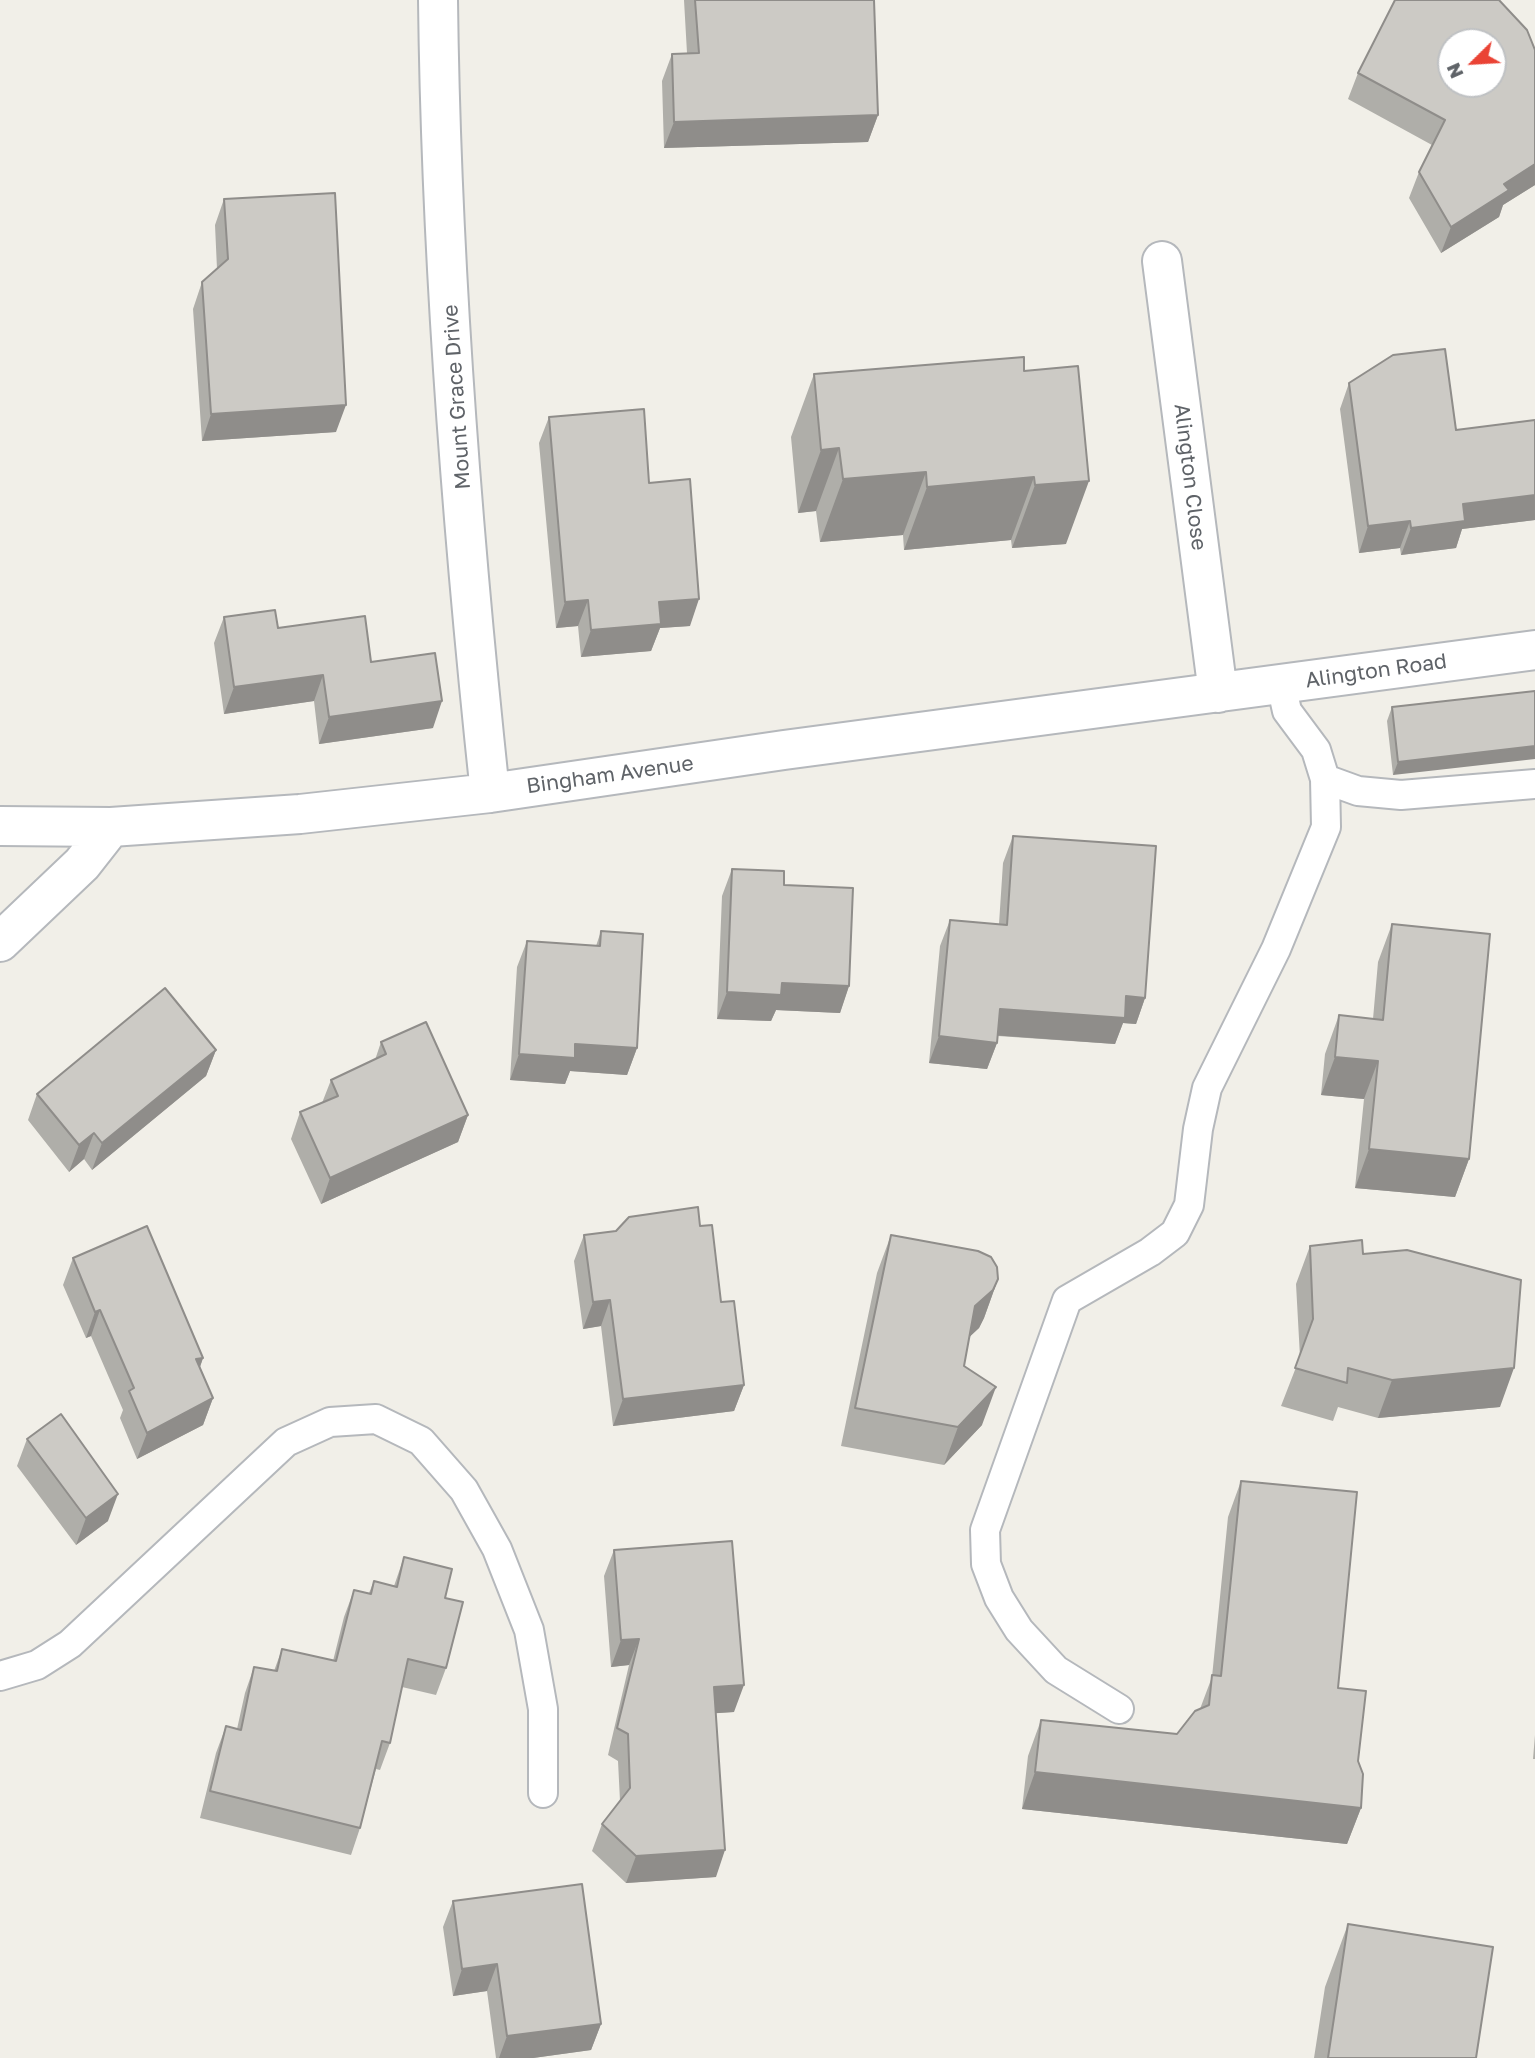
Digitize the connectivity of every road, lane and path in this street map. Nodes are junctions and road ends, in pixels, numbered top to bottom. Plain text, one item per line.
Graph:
1 (438, 0) edge
2 (1162, 261) dead end
3 (1535, 650) edge
4 (1280, 684) junction
5 (1218, 694) junction
6 (1325, 779) junction
7 (1535, 783) edge
8 (490, 793) junction
9 (0, 826) edge
10 (111, 827) junction
11 (0, 942) edge
12 (0, 1676) edge
13 (1119, 1709) dead end
14 (543, 1793) dead end

1 - 8 street, Mount Grace Drive
2 - 5 street, Alington Close
3 - 4 street, Alington Road
4 - 5 street, Alington Road
4 - 6 lane
5 - 8 street, Bingham Avenue
6 - 7 lane
6 - 13 lane
8 - 10 street, Bingham Avenue
9 - 10 street, Bingham Avenue
10 - 11 street
12 - 14 lane

